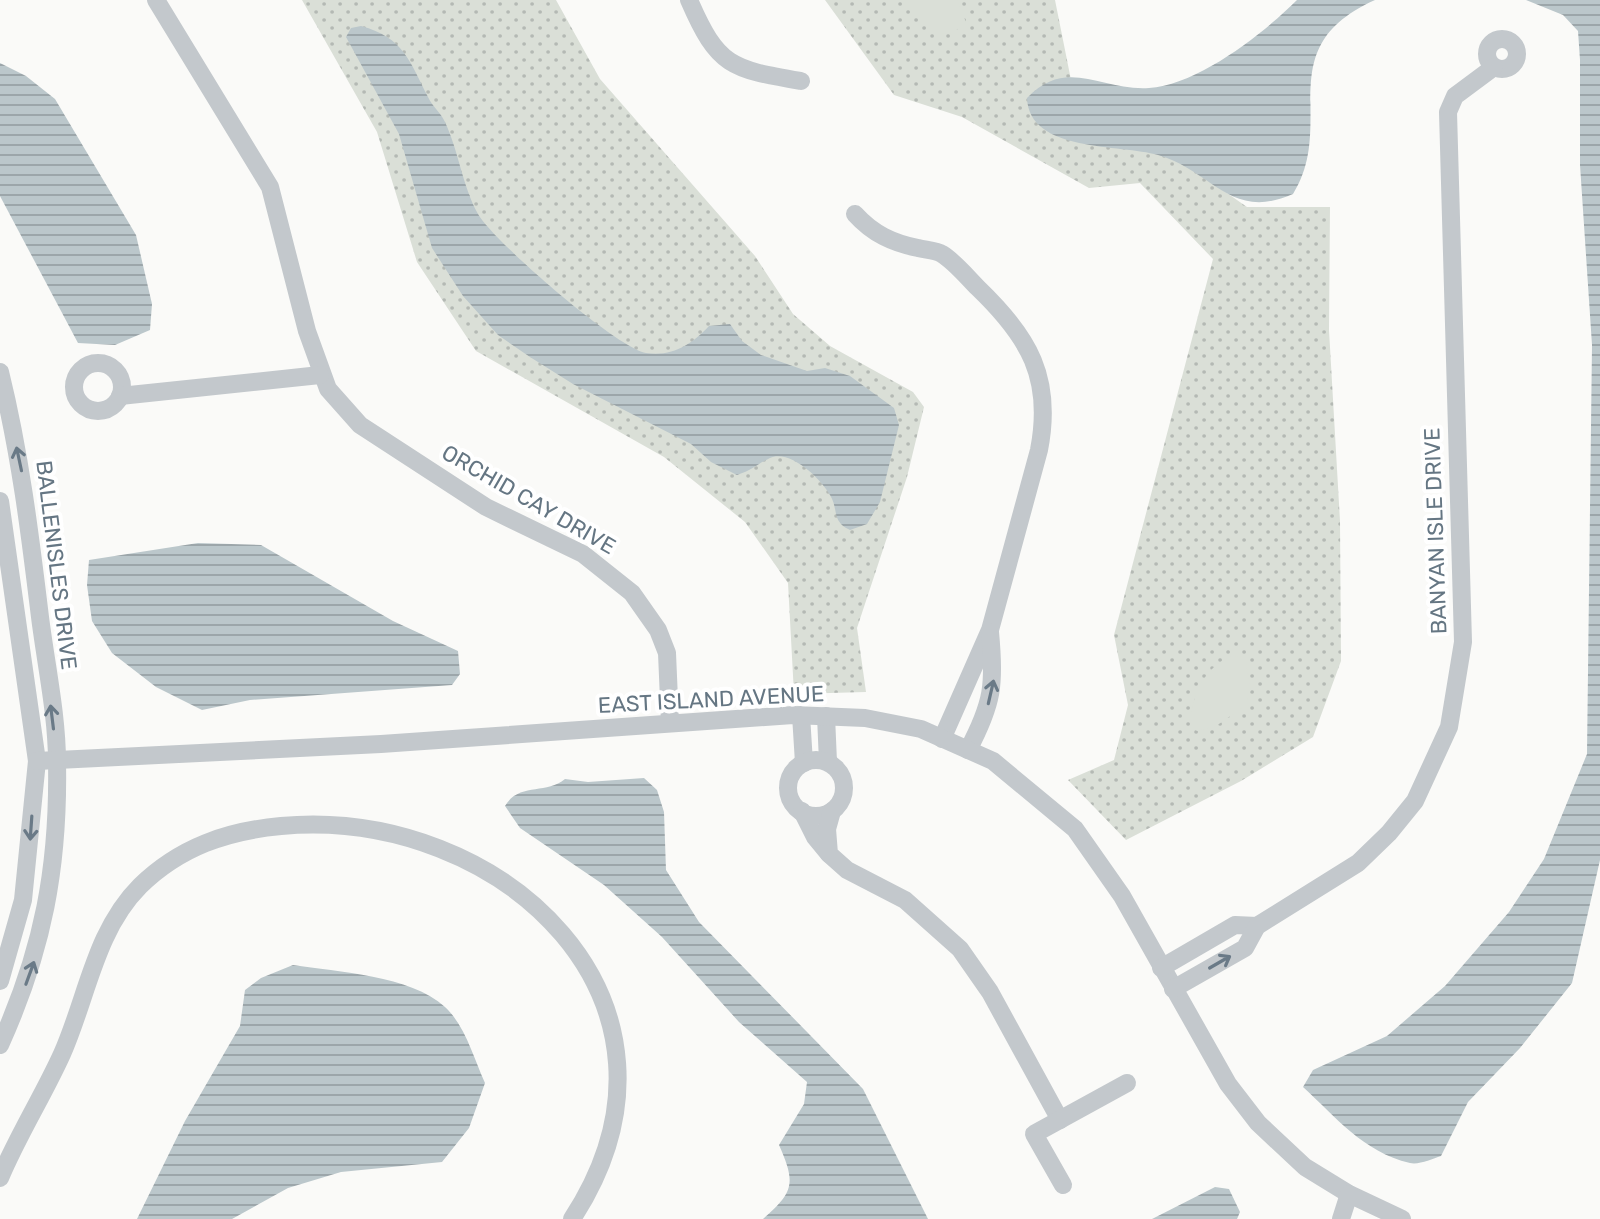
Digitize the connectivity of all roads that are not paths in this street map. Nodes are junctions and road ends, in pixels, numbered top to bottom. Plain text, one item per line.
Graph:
1 (156, 0) edge
2 (689, 0) edge
3 (1494, 67) dead end
4 (801, 81) dead end
5 (855, 214) dead end
6 (0, 372) edge
7 (320, 375) junction
8 (120, 396) dead end
9 (5, 412) edge
10 (0, 501) edge
11 (990, 630) junction
12 (801, 715) junction
13 (826, 716) junction
14 (670, 723) junction
15 (942, 739) junction
16 (968, 750) junction
17 (58, 760) junction
18 (37, 761) junction
19 (828, 762) junction
20 (804, 763) junction
21 (802, 811) junction
22 (832, 811) junction
23 (829, 854) junction
24 (1257, 926) junction
25 (1161, 968) junction
26 (0, 981) edge
27 (1173, 989) junction
28 (0, 1045) edge
29 (1127, 1083) dead end
30 (1060, 1120) junction
31 (0, 1178) edge
32 (1063, 1185) dead end
33 (1349, 1194) junction
34 (572, 1219) edge
35 (1341, 1219) edge
36 (1402, 1219) edge

1 - 7 street, ORCHID CAY DRIVE
2 - 4 street
3 - 24 street, BANYAN ISLE DRIVE
5 - 11 street
6 - 9 street, BALLENISLES DRIVE
7 - 8 street
7 - 14 street, ORCHID CAY DRIVE
17 -> 9 street, BALLENISLES DRIVE
10 - 18 street, BALLENISLES DRIVE
11 - 15 street
16 -> 11 street
12 - 13 street, EAST ISLAND AVENUE
12 - 14 street, EAST ISLAND AVENUE
12 - 20 street
13 - 15 street, EAST ISLAND AVENUE
13 - 19 street
14 - 17 street, EAST ISLAND AVENUE
15 - 16 street, EAST ISLAND AVENUE
16 - 25 street, EAST ISLAND AVENUE
17 - 18 street, EAST ISLAND AVENUE
28 -> 17 street, BALLENISLES DRIVE
18 -> 26 street, BALLENISLES DRIVE
19 - 20 street
19 - 22 street
20 - 21 street
21 - 22 street
21 - 23 street
22 - 23 street
23 - 30 street
24 - 25 street, BANYAN ISLE DRIVE
27 -> 24 street, BANYAN ISLE DRIVE
25 - 27 street, EAST ISLAND AVENUE
27 - 33 street, EAST ISLAND AVENUE
29 - 30 street
30 - 32 street
31 - 34 street
33 - 35 street
33 - 36 street, EAST ISLAND AVENUE

